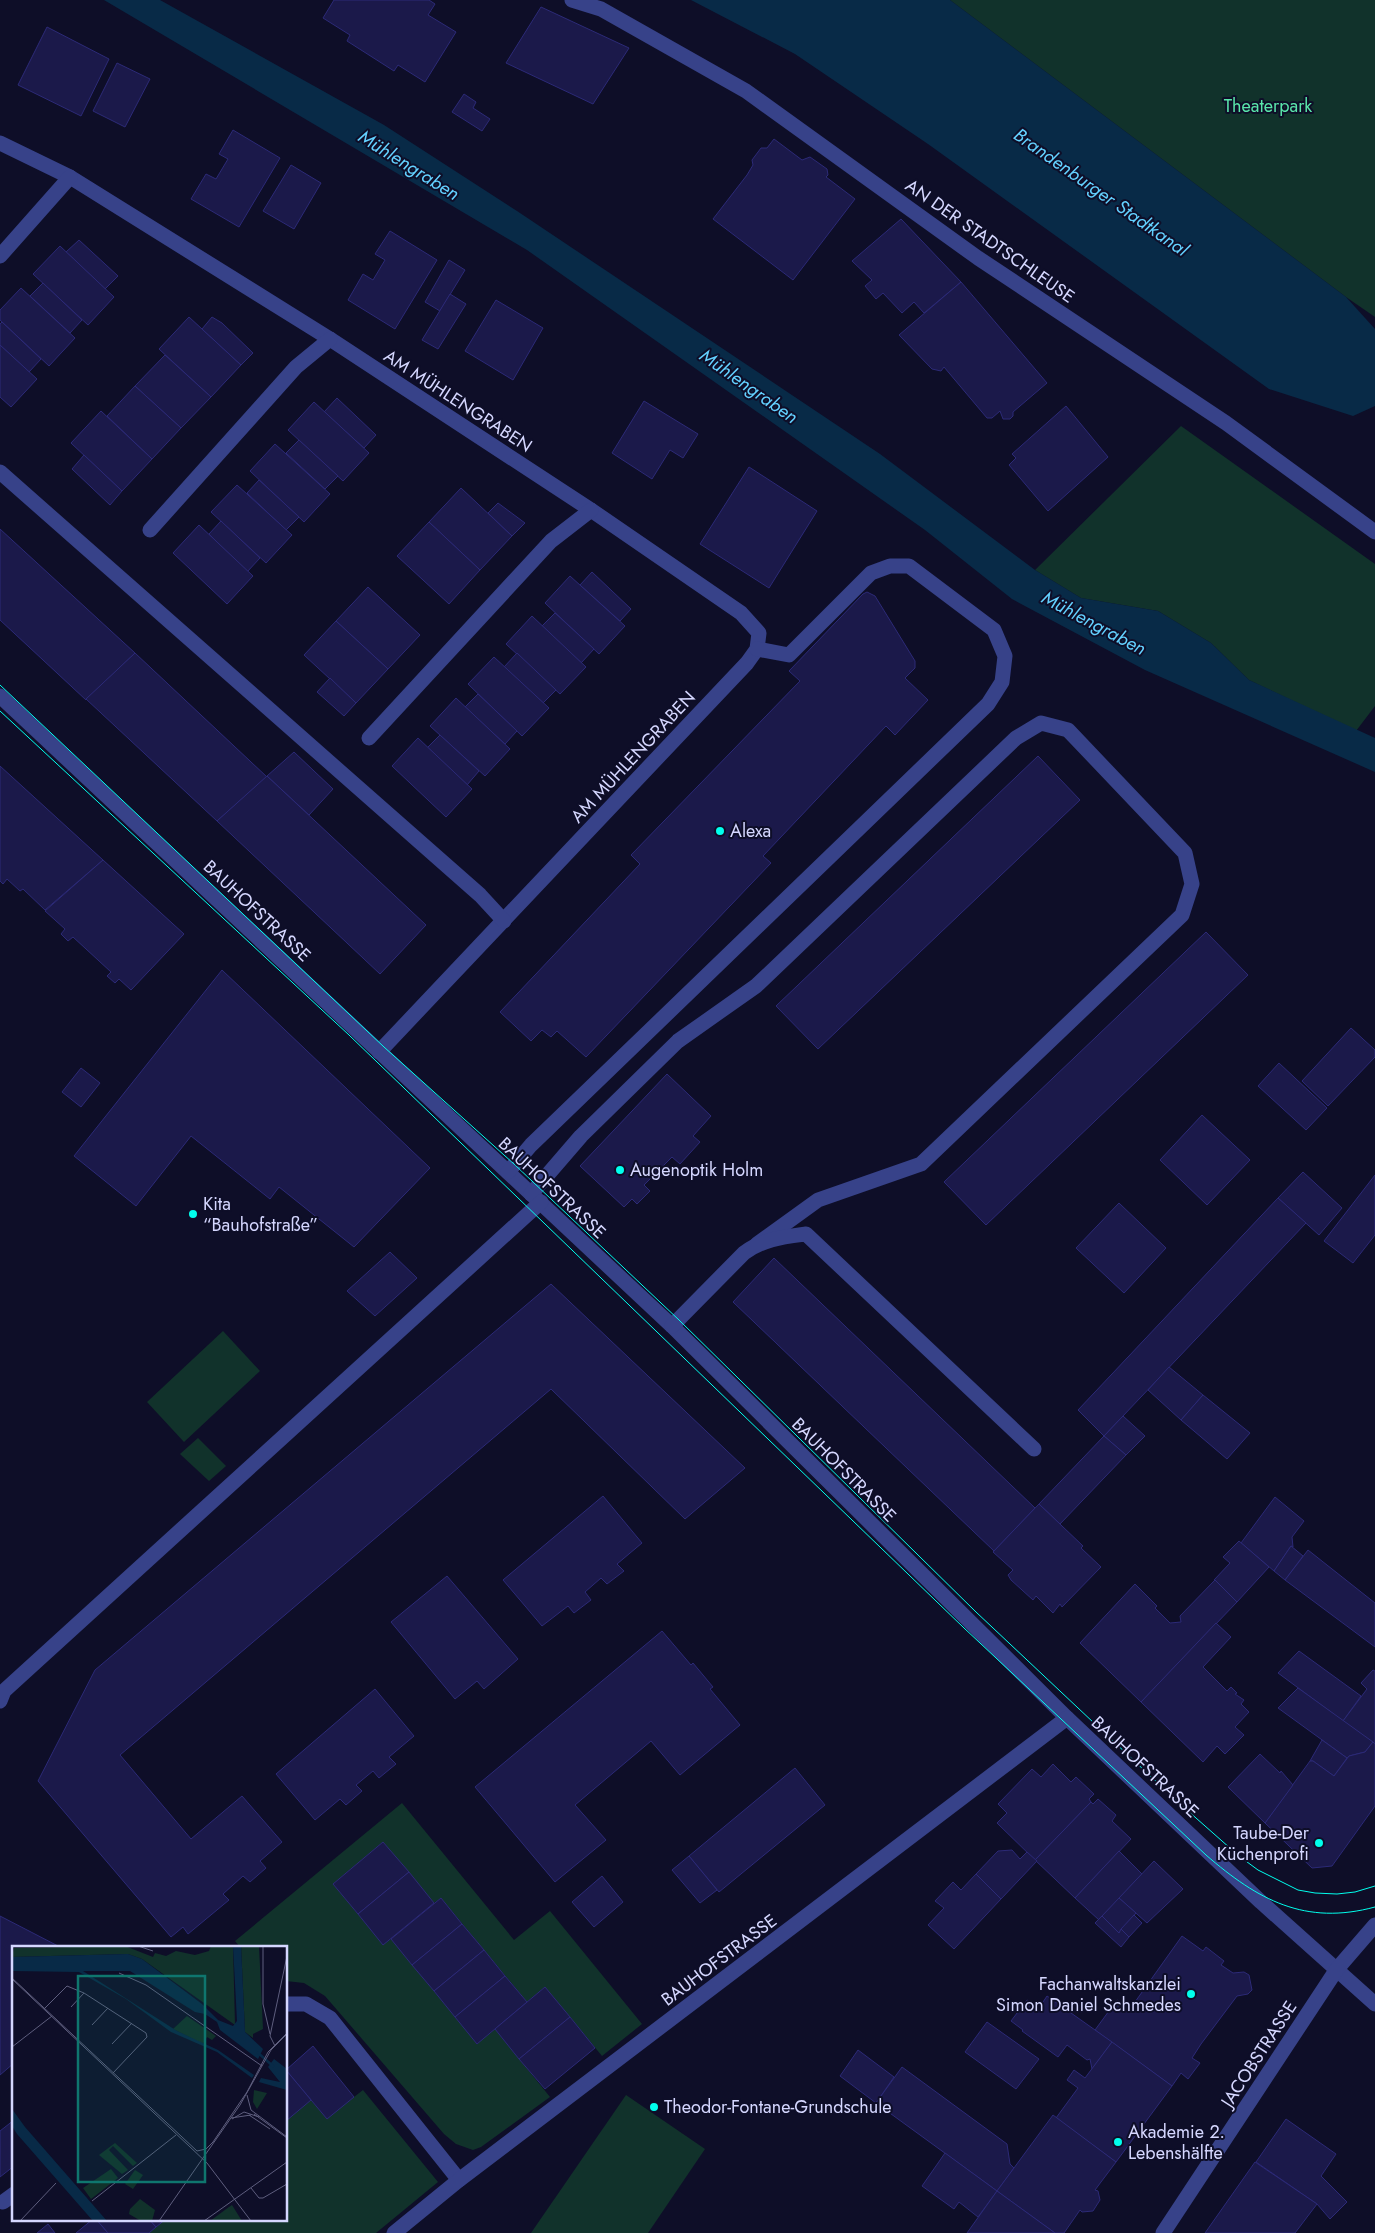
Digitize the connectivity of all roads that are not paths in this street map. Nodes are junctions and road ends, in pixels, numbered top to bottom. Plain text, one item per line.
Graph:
1 (572, 0) edge
2 (0, 143) edge
3 (70, 177) junction
4 (0, 256) edge
5 (330, 339) junction
6 (0, 472) edge
7 (591, 510) junction
8 (150, 530) dead end
9 (1375, 532) edge
10 (757, 649) junction
11 (0, 696) edge
12 (369, 738) dead end
13 (504, 921) junction
14 (379, 1052) junction
15 (508, 1172) junction
16 (536, 1198) junction
17 (757, 1244) junction
18 (672, 1326) junction
19 (1034, 1449) dead end
20 (0, 1701) edge
21 (1067, 1718) junction
22 (1375, 1926) edge
23 (1337, 1969) junction
24 (288, 2004) edge
25 (1375, 2004) edge
26 (459, 2180) junction
27 (394, 2233) edge
28 (1164, 2233) edge

1 - 9 street, AN DER STADTSCHLEUSE
2 - 3 street, AM MÜHLENGRABEN
3 - 4 street
3 - 5 street, AM MÜHLENGRABEN
5 - 7 street, AM MÜHLENGRABEN
5 - 8 street
6 - 13 street
7 - 10 street, AM MÜHLENGRABEN
7 - 12 street
10 - 13 street, AM MÜHLENGRABEN
10 - 15 street
11 - 14 street, BAUHOFSTRASSE
13 - 14 street, AM MÜHLENGRABEN
14 - 15 street, BAUHOFSTRASSE
15 - 16 street, BAUHOFSTRASSE
16 - 17 street
16 - 18 street, BAUHOFSTRASSE
16 - 20 street
17 - 18 street
17 - 19 street
18 - 21 street, BAUHOFSTRASSE
21 - 23 street, BAUHOFSTRASSE
21 - 26 street, BAUHOFSTRASSE
22 - 23 street, JACOBSTRASSE
23 - 25 street, BAUHOFSTRASSE
23 - 28 street, JACOBSTRASSE
24 - 26 street
26 - 27 street, BAUHOFSTRASSE

